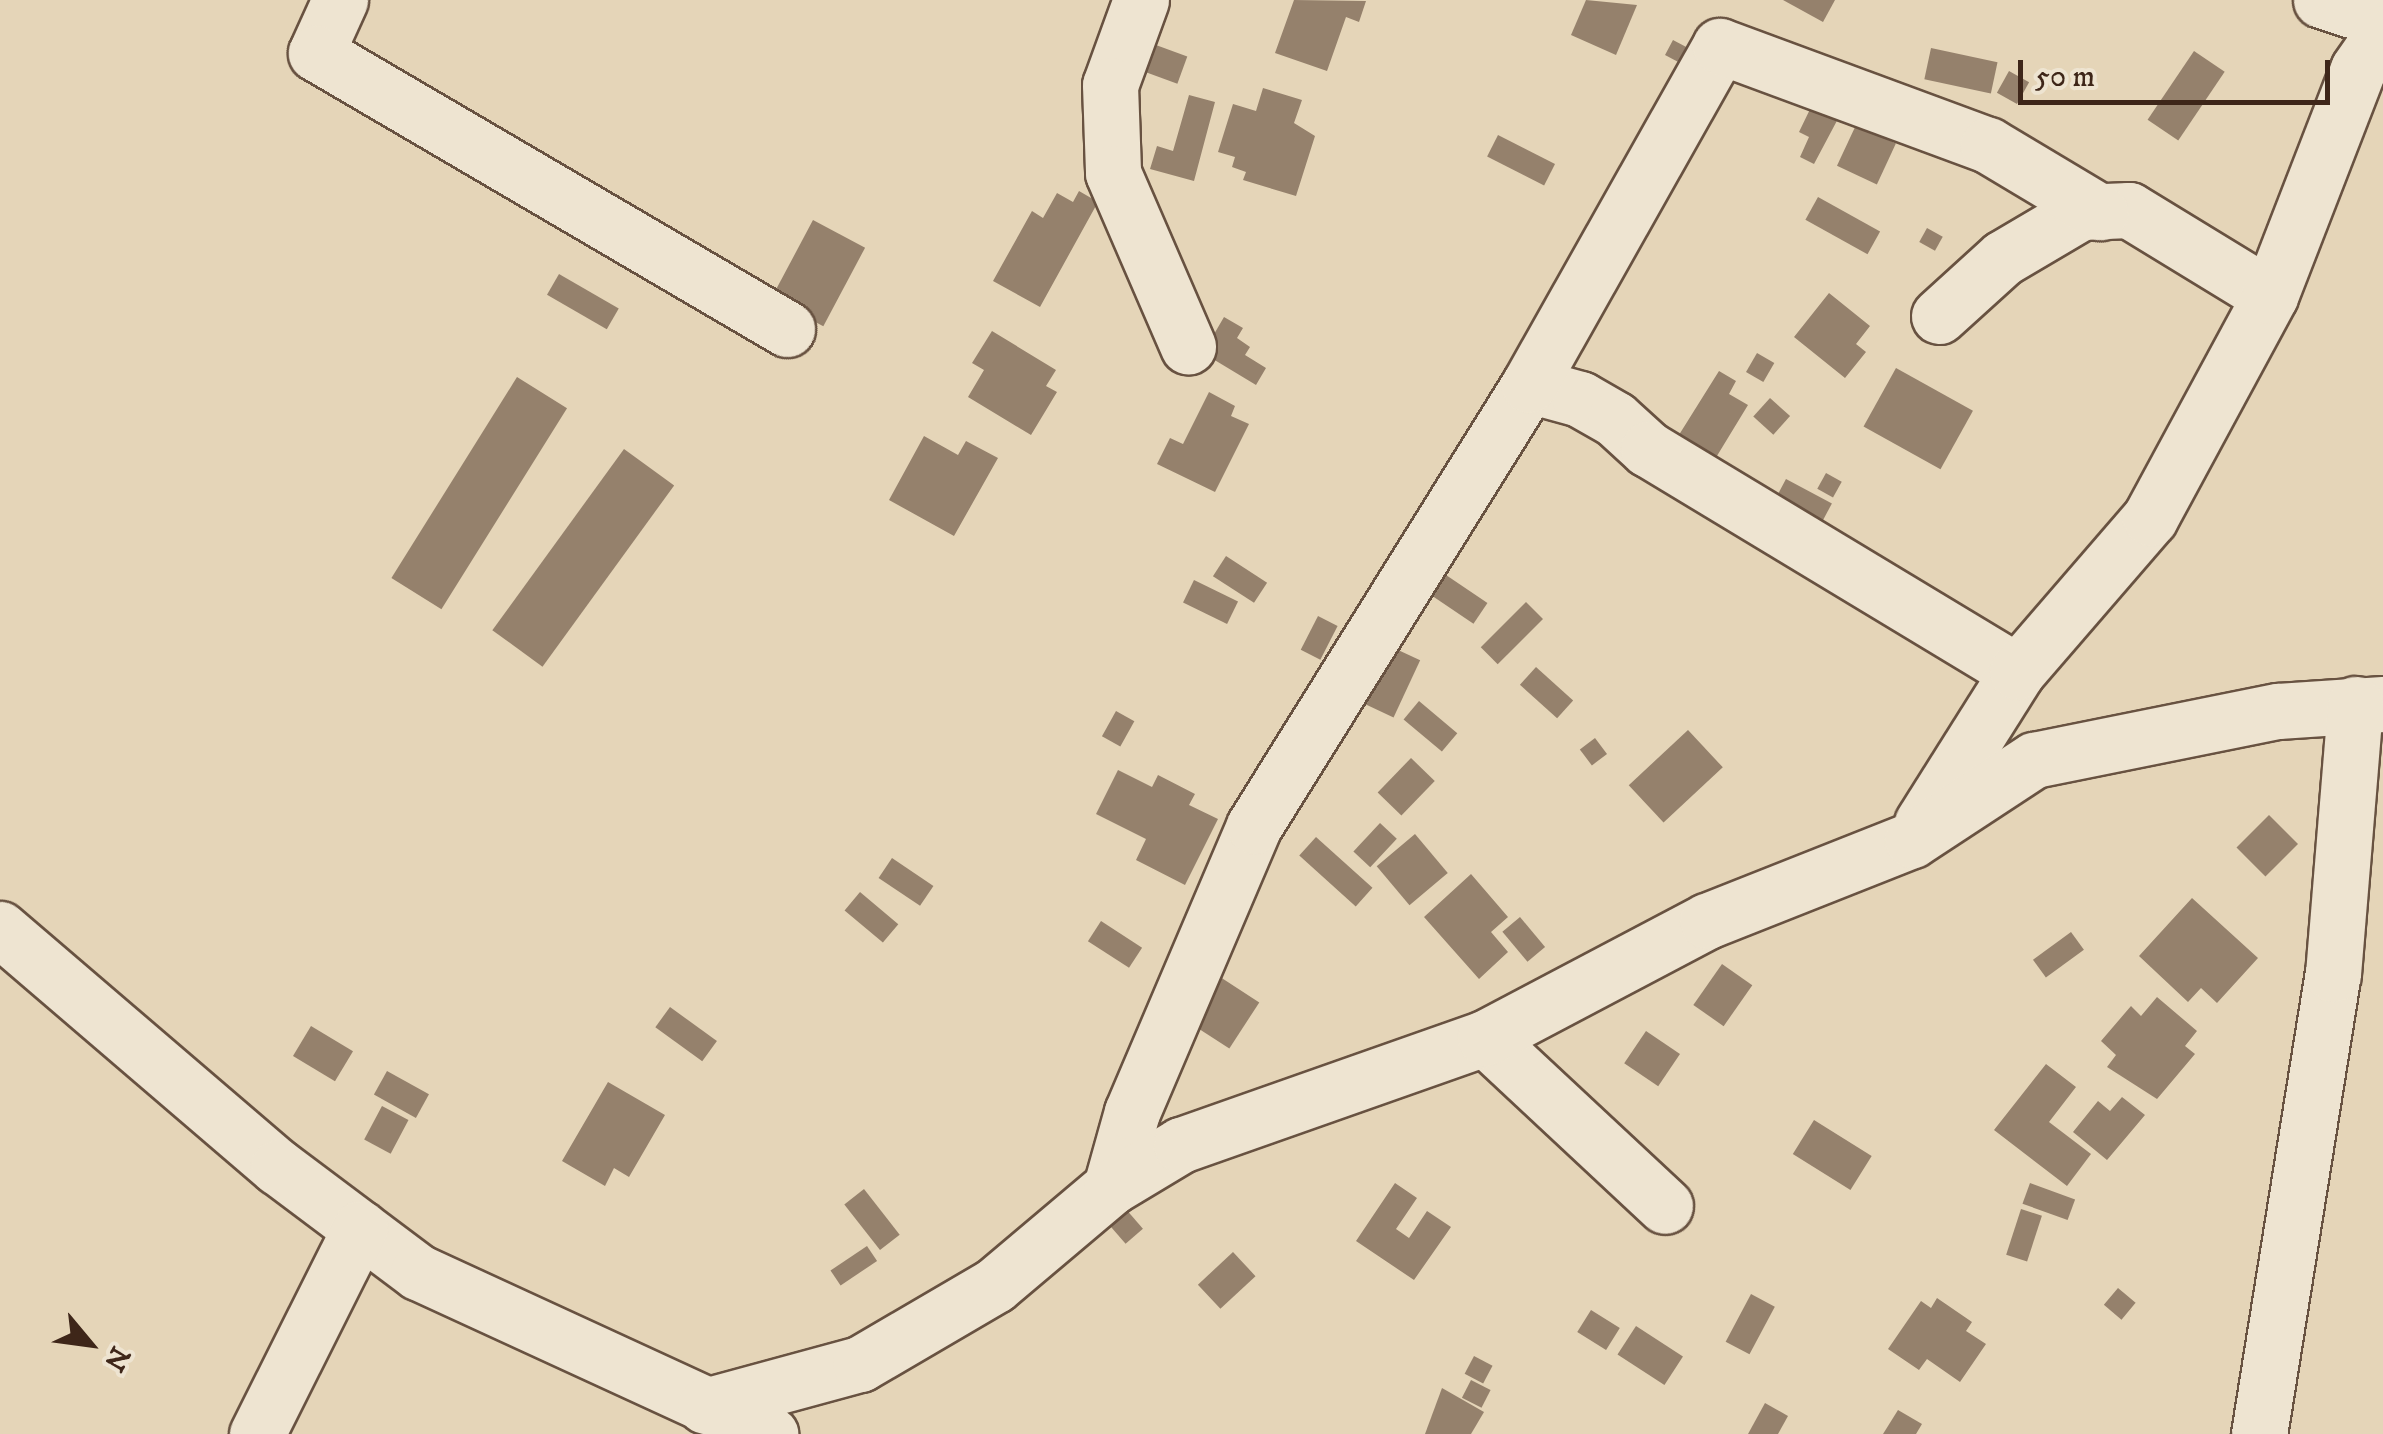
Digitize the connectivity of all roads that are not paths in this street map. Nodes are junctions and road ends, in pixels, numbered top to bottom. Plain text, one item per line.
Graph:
1 (340, 0) edge
2 (1141, 0) edge
3 (2321, 0) edge
4 (2383, 20) edge
5 (2383, 32) edge
6 (2100, 212) junction
7 (2270, 296) junction
8 (1939, 316) dead end
9 (787, 329) dead end
10 (1188, 346) dead end
11 (1529, 386) junction
12 (2017, 672) junction
13 (2369, 704) edge
14 (1912, 840) junction
15 (0, 929) edge
16 (1484, 1038) junction
17 (1110, 1187) junction
18 (1665, 1206) dead end
19 (360, 1228) junction
20 (700, 1417) edge
21 (257, 1434) edge
22 (771, 1434) edge
23 (2260, 1434) edge

1 - 9 street
2 - 10 street
3 - 4 street
5 - 7 street
6 - 7 street
6 - 8 street
6 - 11 street
7 - 12 street
11 - 12 street
11 - 17 street
12 - 14 street
13 - 14 street
13 - 23 street
14 - 16 street
15 - 19 street
16 - 17 street
16 - 18 street
17 - 20 street
19 - 20 street
19 - 21 street
20 - 22 street

